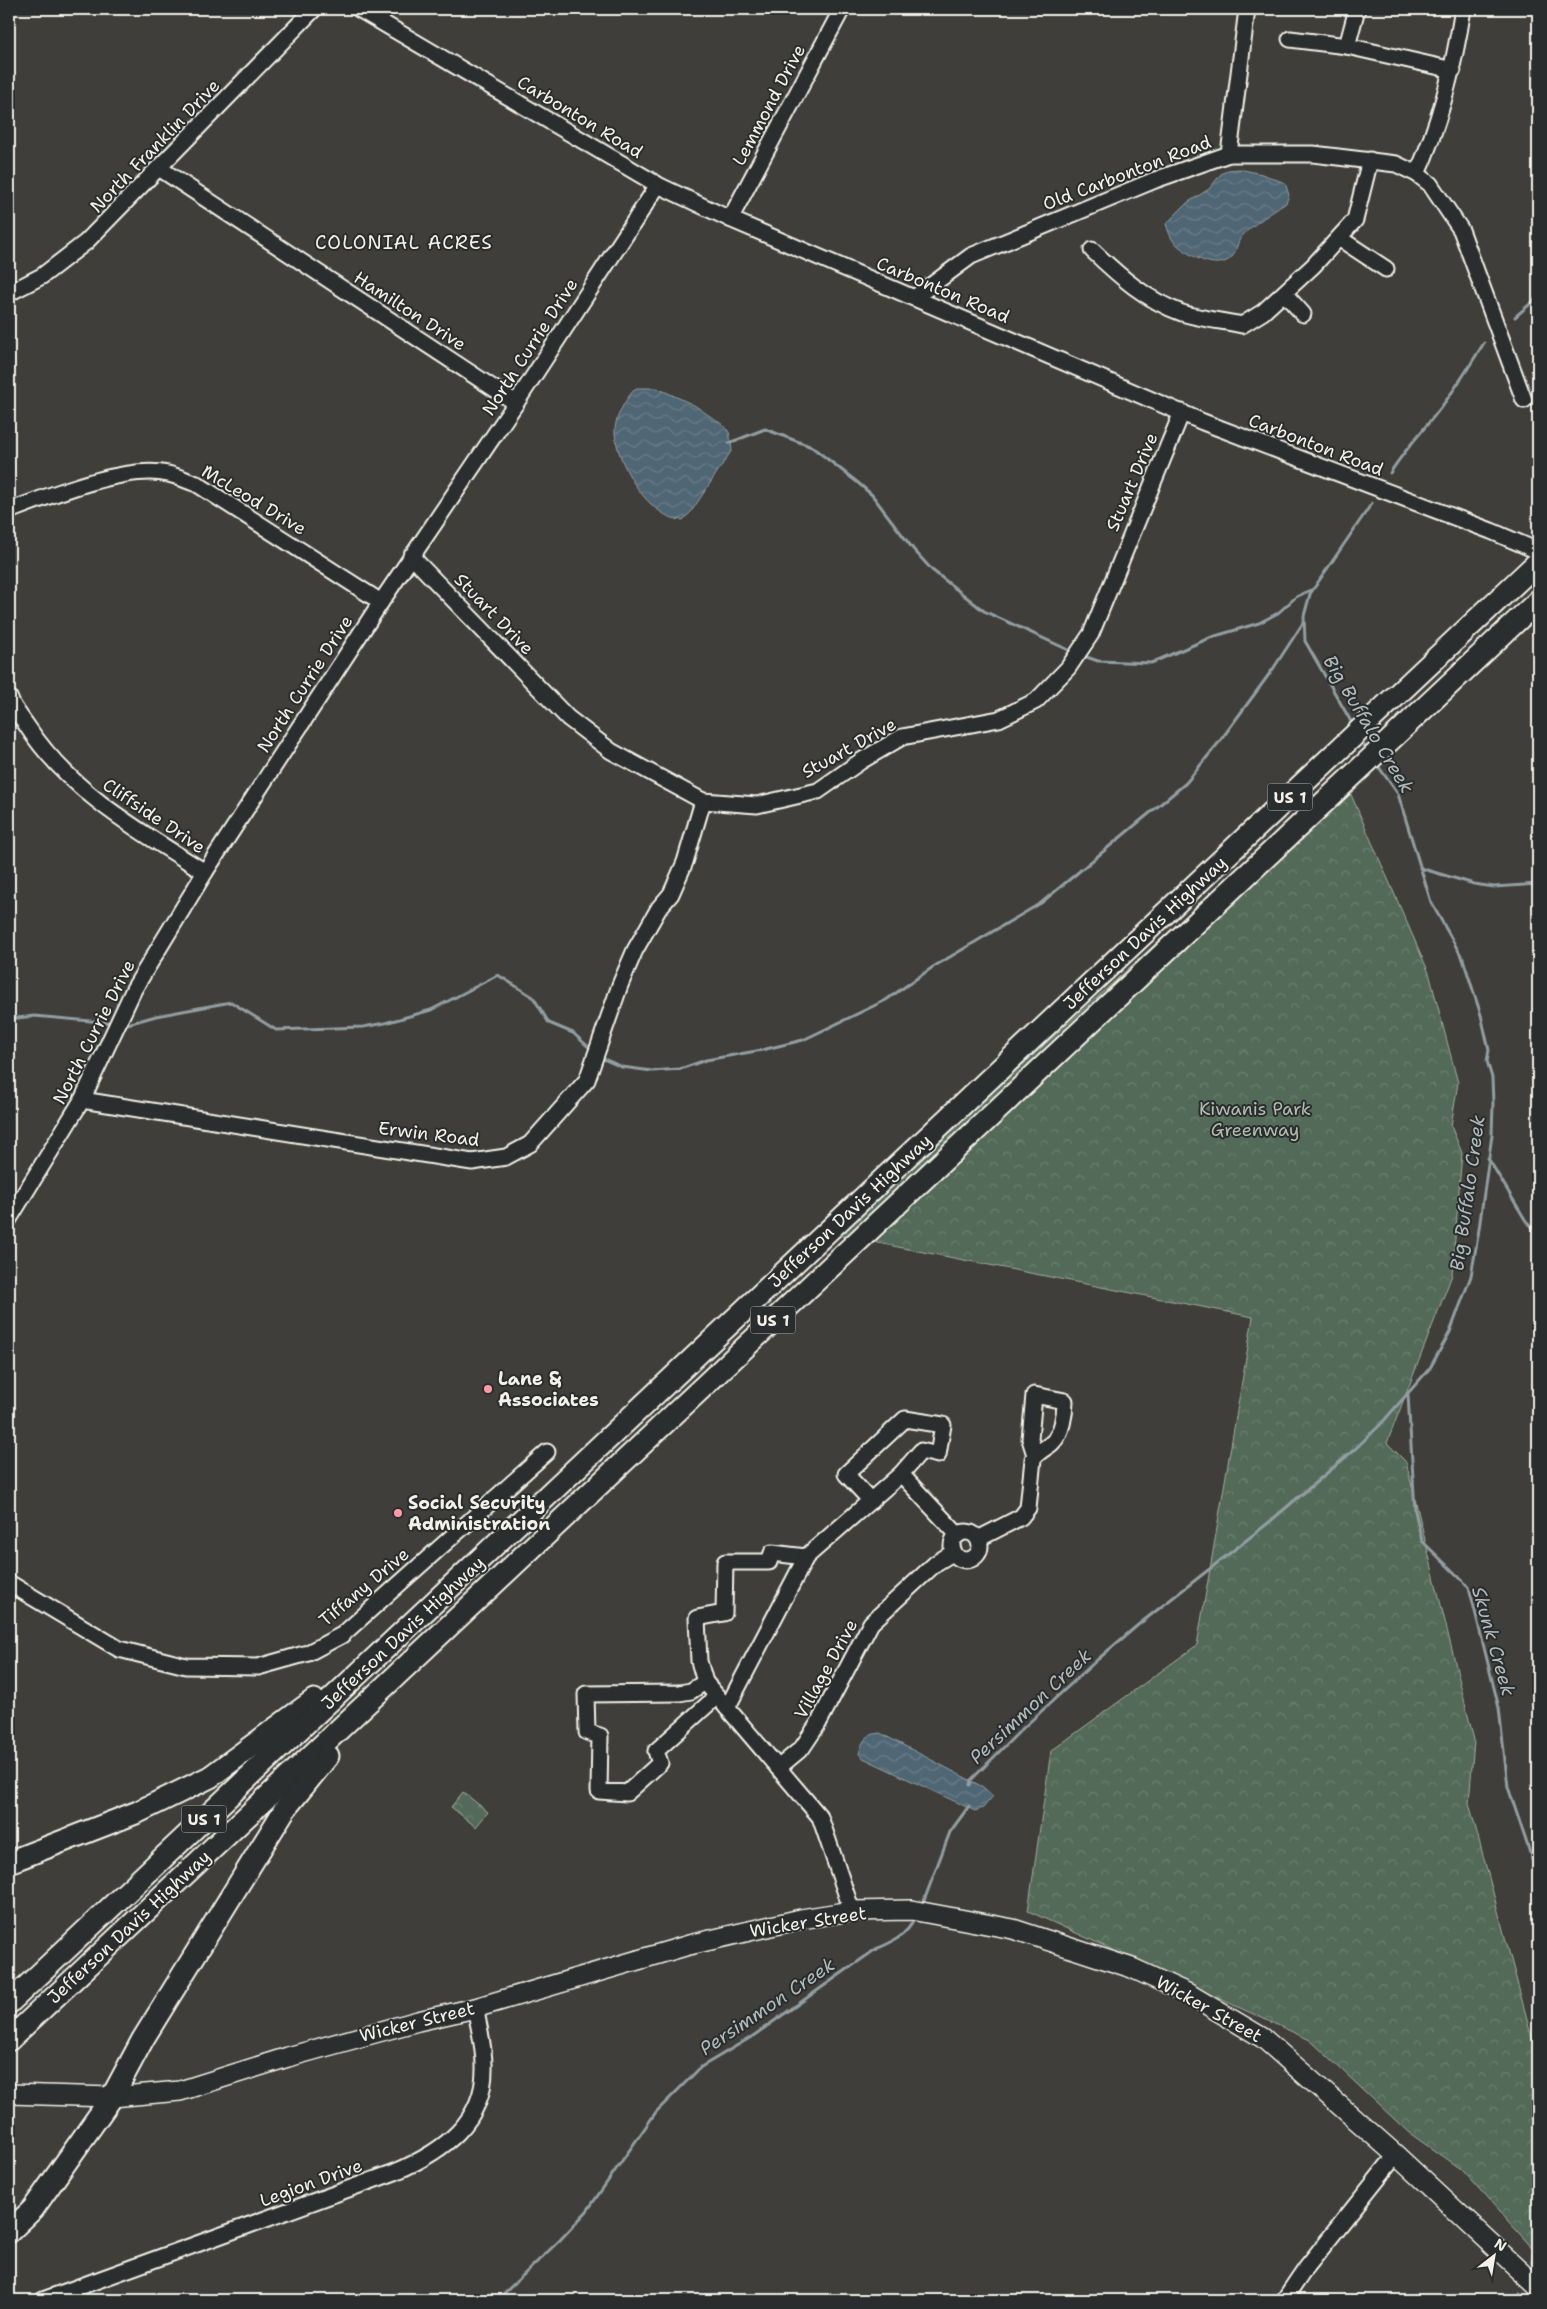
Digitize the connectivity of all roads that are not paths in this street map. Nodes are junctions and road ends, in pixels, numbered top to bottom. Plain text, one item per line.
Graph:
1 (314, 9) edge
2 (359, 9) edge
3 (1247, 9) edge
4 (1357, 9) edge
5 (1463, 9) edge
6 (836, 11) edge
7 (377, 13) edge
8 (1290, 39) dead end
9 (1347, 46) junction
10 (1453, 70) junction
11 (1229, 154) junction
12 (1370, 160) junction
13 (159, 168) junction
14 (1417, 174) junction
15 (658, 185) junction
16 (730, 219) junction
17 (1339, 238) junction
18 (1092, 250) dead end
19 (1386, 269) dead end
20 (9, 293) edge
21 (1284, 293) junction
22 (914, 298) junction
23 (1303, 314) dead end
24 (1524, 400) dead end
25 (516, 403) junction
26 (1182, 412) junction
27 (9, 511) edge
28 (1538, 552) edge
29 (411, 556) junction
30 (1538, 562) edge
31 (1538, 601) edge
32 (381, 602) junction
33 (9, 701) edge
34 (703, 801) junction
35 (205, 872) junction
36 (82, 1100) junction
37 (9, 1219) edge
38 (547, 1452) dead end
39 (1035, 1455) dead end
40 (901, 1474) junction
41 (870, 1501) junction
42 (958, 1535) junction
43 (978, 1539) junction
44 (954, 1552) junction
45 (806, 1556) junction
46 (9, 1583) edge
47 (400, 1636) junction
48 (393, 1680) junction
49 (705, 1682) junction
50 (716, 1696) junction
51 (727, 1708) junction
52 (778, 1768) junction
53 (9, 1862) edge
54 (852, 1911) junction
55 (9, 2003) edge
56 (475, 2008) junction
57 (9, 2040) edge
58 (9, 2094) edge
59 (112, 2097) junction
60 (1396, 2155) junction
61 (9, 2232) edge
62 (1538, 2288) edge
63 (43, 2300) edge
64 (1284, 2300) edge

1 - 13 street, North Franklin Drive
2 - 7 street, Carbonton Road
3 - 11 street
4 - 9 street
5 - 10 street
6 - 16 street, Lemmond Drive
7 - 15 street, Carbonton Road
8 - 9 street
9 - 10 street
10 - 14 street
11 - 12 street, Old Carbonton Road
11 - 22 street, Old Carbonton Road
12 - 14 street, Old Carbonton Road
12 - 17 street
13 - 20 street, North Franklin Drive
13 - 25 street, Hamilton Drive
14 - 24 street, Old Carbonton Road
15 - 16 street, Carbonton Road
15 - 25 street, North Currie Drive
16 - 22 street, Carbonton Road
17 - 19 street
17 - 21 street
18 - 21 street
21 - 23 street
22 - 26 street, Carbonton Road
25 - 29 street, North Currie Drive
26 - 28 street, Carbonton Road
26 - 34 street, Stuart Drive
27 - 32 street, McLeod Drive
29 - 32 street, North Currie Drive
29 - 34 street, Stuart Drive
30 - 47 highway, Jefferson Davis Highway / US 1
31 - 48 highway, Jefferson Davis Highway / US 1
32 - 35 street, North Currie Drive
33 - 35 street, Cliffside Drive
34 - 36 street, Erwin Road
35 - 36 street, North Currie Drive
36 - 37 street, North Currie Drive
38 - 46 street, Tiffany Drive
39 - 43 street
40 - 41 street
40 - 41 street
40 - 42 street
41 - 45 street
42 - 43 street
42 - 44 street
43 - 44 street
44 - 52 street, Village Drive
45 - 49 street
45 - 51 street
47 - 53 highway
47 - 55 highway, Jefferson Davis Highway / US 1
48 - 57 highway, Jefferson Davis Highway / US 1
48 - 59 highway
49 - 50 street
49 - 50 street
50 - 51 street
51 - 52 street
52 - 54 street
54 - 56 main road, Wicker Street
54 - 60 main road, Wicker Street
56 - 59 main road, Wicker Street
56 - 63 street, Legion Drive
58 - 59 main road, Wicker Street
59 - 61 highway
60 - 62 main road, Wicker Street
60 - 64 street

